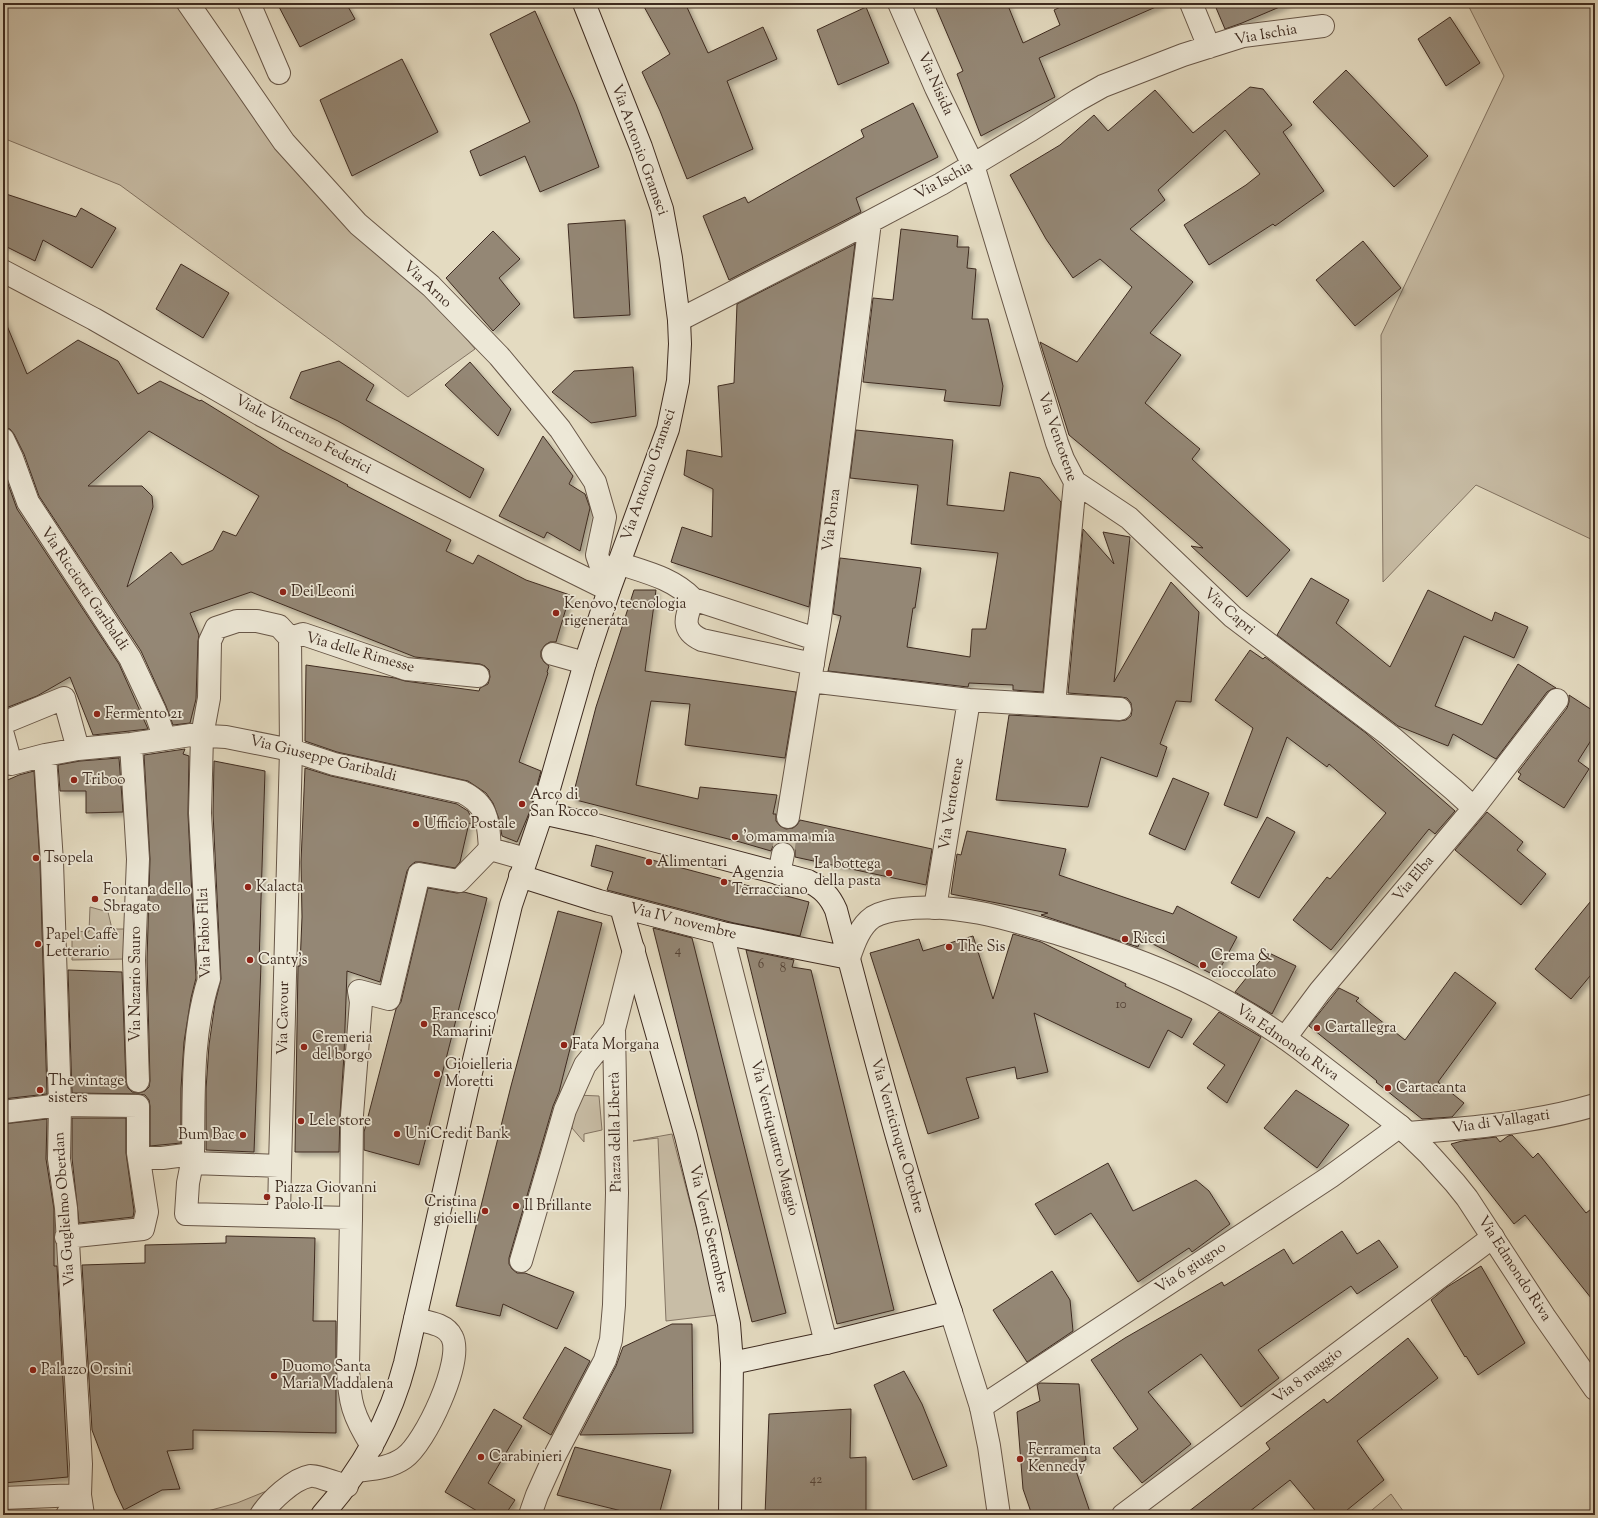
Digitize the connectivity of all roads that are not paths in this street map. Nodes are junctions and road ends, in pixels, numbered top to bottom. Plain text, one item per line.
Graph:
1 (188, 3) edge
2 (249, 3) edge
3 (584, 3) edge
4 (899, 3) edge
5 (1191, 3) edge
6 (1323, 26) dead end
7 (1209, 47) junction
8 (279, 73) dead end
9 (973, 165) junction
10 (870, 222) junction
11 (3, 271) edge
12 (679, 320) junction
13 (3, 439) edge
14 (1075, 482) junction
15 (618, 563) junction
16 (609, 590) junction
17 (693, 599) junction
18 (290, 638) junction
19 (816, 639) junction
20 (553, 654) dead end
21 (585, 663) junction
22 (811, 672) junction
23 (478, 676) dead end
24 (969, 700) junction
25 (1557, 700) dead end
26 (1054, 704) junction
27 (1120, 709) dead end
28 (3, 723) edge
29 (3, 735) edge
30 (202, 736) junction
31 (165, 739) junction
32 (131, 744) junction
33 (78, 749) junction
34 (291, 750) junction
35 (45, 755) junction
36 (1474, 808) junction
37 (542, 813) junction
38 (788, 817) tunnel mouth
39 (490, 848) junction
40 (523, 867) junction
41 (621, 907) junction
42 (935, 908) junction
43 (722, 933) junction
44 (634, 950) junction
45 (849, 958) junction
46 (614, 1029) junction
47 (1285, 1038) junction
48 (138, 1081) dead end
49 (60, 1105) junction
50 (1595, 1105) edge
51 (3, 1112) edge
52 (1403, 1130) junction
53 (138, 1153) junction
54 (280, 1166) junction
55 (279, 1216) junction
56 (351, 1218) junction
57 (66, 1236) junction
58 (1493, 1237) junction
59 (521, 1261) dead end
60 (951, 1312) junction
61 (415, 1319) junction
62 (826, 1343) junction
63 (732, 1363) junction
64 (1595, 1389) edge
65 (981, 1406) junction
66 (372, 1446) junction
67 (352, 1479) junction
68 (3, 1498) edge
69 (81, 1505) edge
70 (67, 1515) edge
71 (261, 1515) edge
72 (322, 1515) edge
73 (530, 1515) edge
74 (730, 1515) edge
75 (999, 1515) edge
76 (1123, 1515) edge

1 - 16 street, Via Arno
2 - 8 street
3 - 12 street, Via Antonio Gramsci
4 - 9 street, Via Nisida
5 - 7 street
6 - 7 street, Via Ischia
7 - 9 street, Via Ischia
9 - 10 street, Via Ischia
9 - 14 street, Via Ventotene
10 - 12 street, Via Ischia
10 - 19 street, Via Ponza
11 - 16 street, Viale Vincenzo Federici
12 - 15 street, Via Antonio Gramsci
13 - 31 street, Via Ricciotti Garibaldi
14 - 26 street, Via Ventotene
14 - 36 street, Via Capri
15 - 16 street, Via Antonio Gramsci
15 - 17 street
16 - 21 street, Via Antonio Gramsci
17 - 19 street
17 - 22 street
18 - 23 street, Via delle Rimesse
18 - 30 street, Via Fabio Filzi
18 - 34 street, Via Cavour
19 - 22 street, Via Ponza
20 - 21 street
21 - 37 street, Via Antonio Gramsci
22 - 24 street
22 - 38 street, Via Ponza
24 - 26 street
24 - 42 street, Via Ventotene
25 - 36 street, Via Elba
26 - 27 street
28 - 33 street
29 - 35 street, Via Giuseppe Garibaldi
30 - 31 street, Via Giuseppe Garibaldi
30 - 34 street, Via Giuseppe Garibaldi
30 - 53 street, Via Fabio Filzi
31 - 32 street, Via Giuseppe Garibaldi
32 - 33 street, Via Giuseppe Garibaldi
32 - 48 street, Via Nazario Sauro
33 - 35 street, Via Giuseppe Garibaldi
34 - 39 street, Via Giuseppe Garibaldi
34 - 54 street, Via Cavour
35 - 49 street, Via Guglielmo Oberdan
36 - 47 street, Via Elba
37 - 40 street, Via Antonio Gramsci
37 - 45 street, Via Venticinque Ottobre
39 - 40 street
39 - 56 street
40 - 41 street, Via IV novembre
40 - 61 street, Via Antonio Gramsci
41 - 43 street, Via IV novembre
41 - 44 street
42 - 45 street, Via Edmondo Riva
42 - 47 street, Via Edmondo Riva
43 - 45 street, Via IV novembre
43 - 62 street, Via Ventiquattro Maggio
44 - 46 street, Piazza della Libertà
44 - 63 street, Via Venti Settembre
45 - 60 street, Via Venticinque Ottobre
46 - 59 street
46 - 73 street, Piazza della Libertà
47 - 52 street, Via Edmondo Riva
49 - 51 street
49 - 53 street
49 - 57 street, Via Guglielmo Oberdan
50 - 52 street, Via di Vallagati
52 - 58 street, Via Edmondo Riva
52 - 65 street, Via 6 giugno
53 - 57 street
54 - 55 street
54 - 55 street
55 - 56 street
56 - 66 street
57 - 69 street, Via Guglielmo Oberdan
58 - 64 street, Via Edmondo Riva
58 - 76 street, Via 8 maggio
60 - 62 street
60 - 65 street, Via Venticinque Ottobre
61 - 66 street, Via Antonio Gramsci
61 - 67 street
62 - 63 street
63 - 74 street, Via Venti Settembre
65 - 75 street, Via Venticinque Ottobre
66 - 67 street, Via Antonio Gramsci
67 - 71 street
67 - 72 street, Via Antonio Gramsci
68 - 69 street
69 - 70 street

